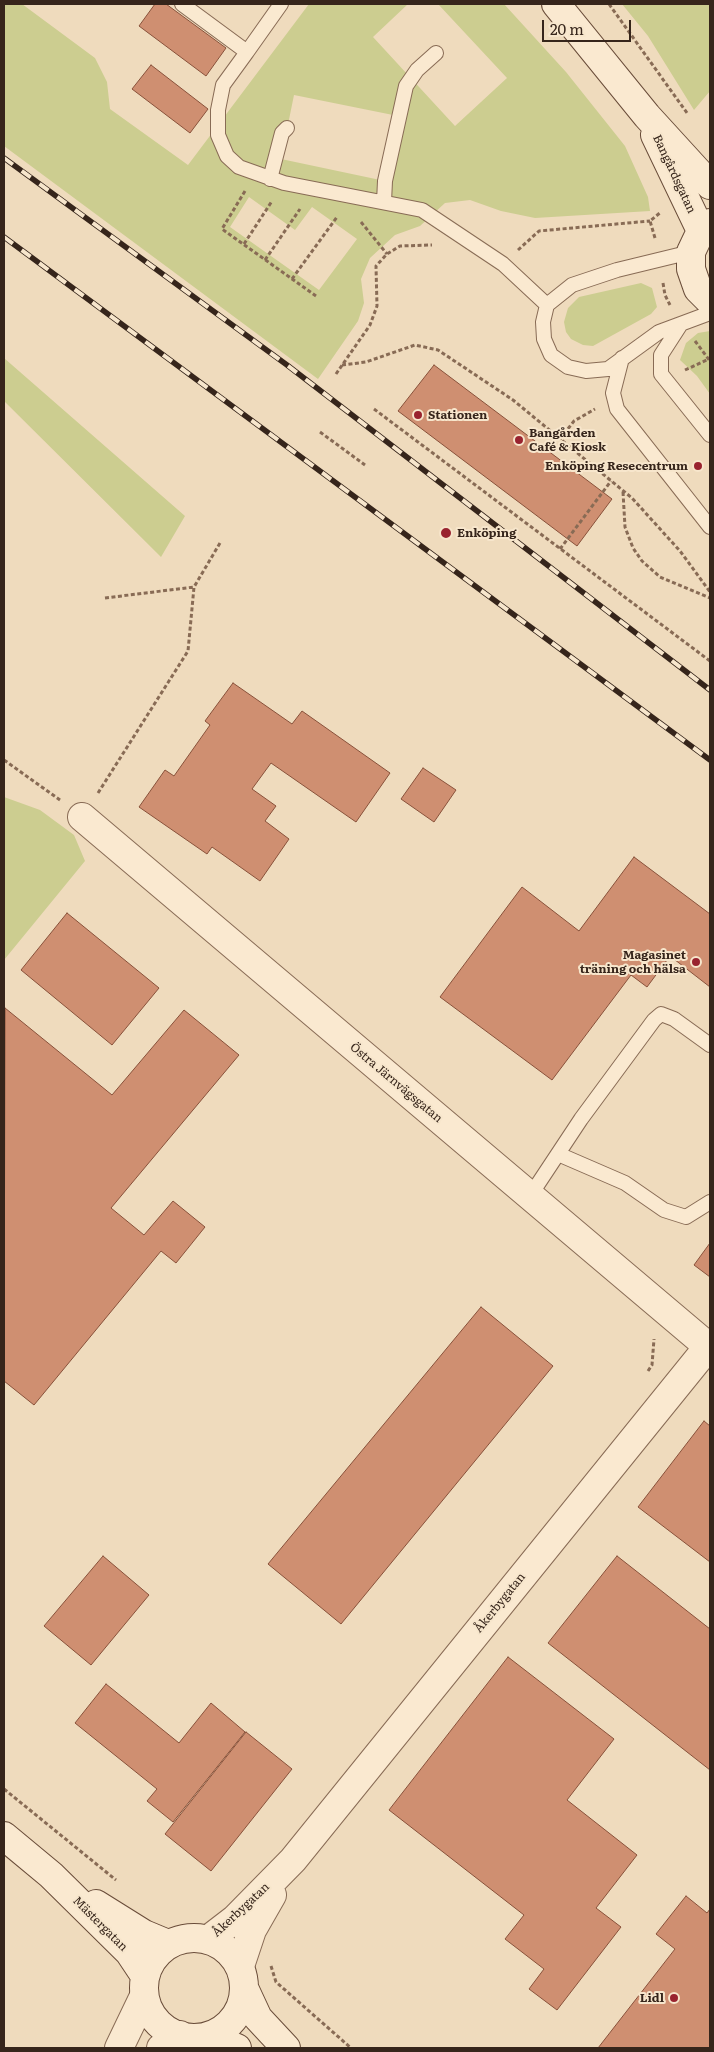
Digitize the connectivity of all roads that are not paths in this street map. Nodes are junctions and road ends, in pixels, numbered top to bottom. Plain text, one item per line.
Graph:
1 (182, 4) edge
2 (281, 4) edge
3 (556, 4) edge
4 (247, 52) junction
5 (436, 53) dead end
6 (647, 116) junction
7 (287, 128) dead end
8 (277, 181) junction
9 (710, 185) edge
10 (384, 202) junction
11 (701, 235) edge
12 (710, 301) edge
13 (547, 305) junction
14 (710, 313) edge
15 (681, 324) junction
16 (622, 358) junction
17 (710, 436) edge
18 (710, 527) edge
19 (82, 817) road end
20 (710, 1045) edge
21 (558, 1154) junction
22 (530, 1196) junction
23 (710, 1202) edge
24 (709, 1348) edge
25 (4, 1836) edge
26 (293, 1860) junction
27 (51, 1876) junction
28 (209, 1939) junction
29 (168, 1944) junction
30 (242, 1978) junction
31 (145, 1986) junction
32 (209, 2036) junction
33 (171, 2042) edge
34 (119, 2048) edge
35 (237, 2048) edge
36 (286, 2048) edge

1 - 4 lane
2 - 4 lane
3 - 6 street, Bangårdsgatan
4 - 8 lane
5 - 10 lane
6 - 9 street, Bangårdsgatan
6 - 11 street, Bangårdsgatan
7 - 8 lane
8 - 10 lane
10 - 13 lane
11 - 12 street
11 - 13 lane
13 - 16 lane
14 - 15 lane
15 - 16 lane
15 - 17 lane
16 - 18 lane
19 - 22 street, Östra Järnvägsgatan
20 - 21 lane
21 - 22 lane
21 - 23 lane
22 - 24 street, Östra Järnvägsgatan
24 - 26 street, Åkerbygatan
25 - 27 street, Mästergatan
26 - 28 street, Åkerbygatan
26 - 30 street, Åkerbygatan
27 - 29 street, Mästergatan
27 - 31 street, Mästergatan
28 - 29 street
28 - 30 street
29 - 31 street
30 - 32 street
30 - 36 street
31 - 33 street
31 - 34 street
32 - 33 street
32 - 35 street

